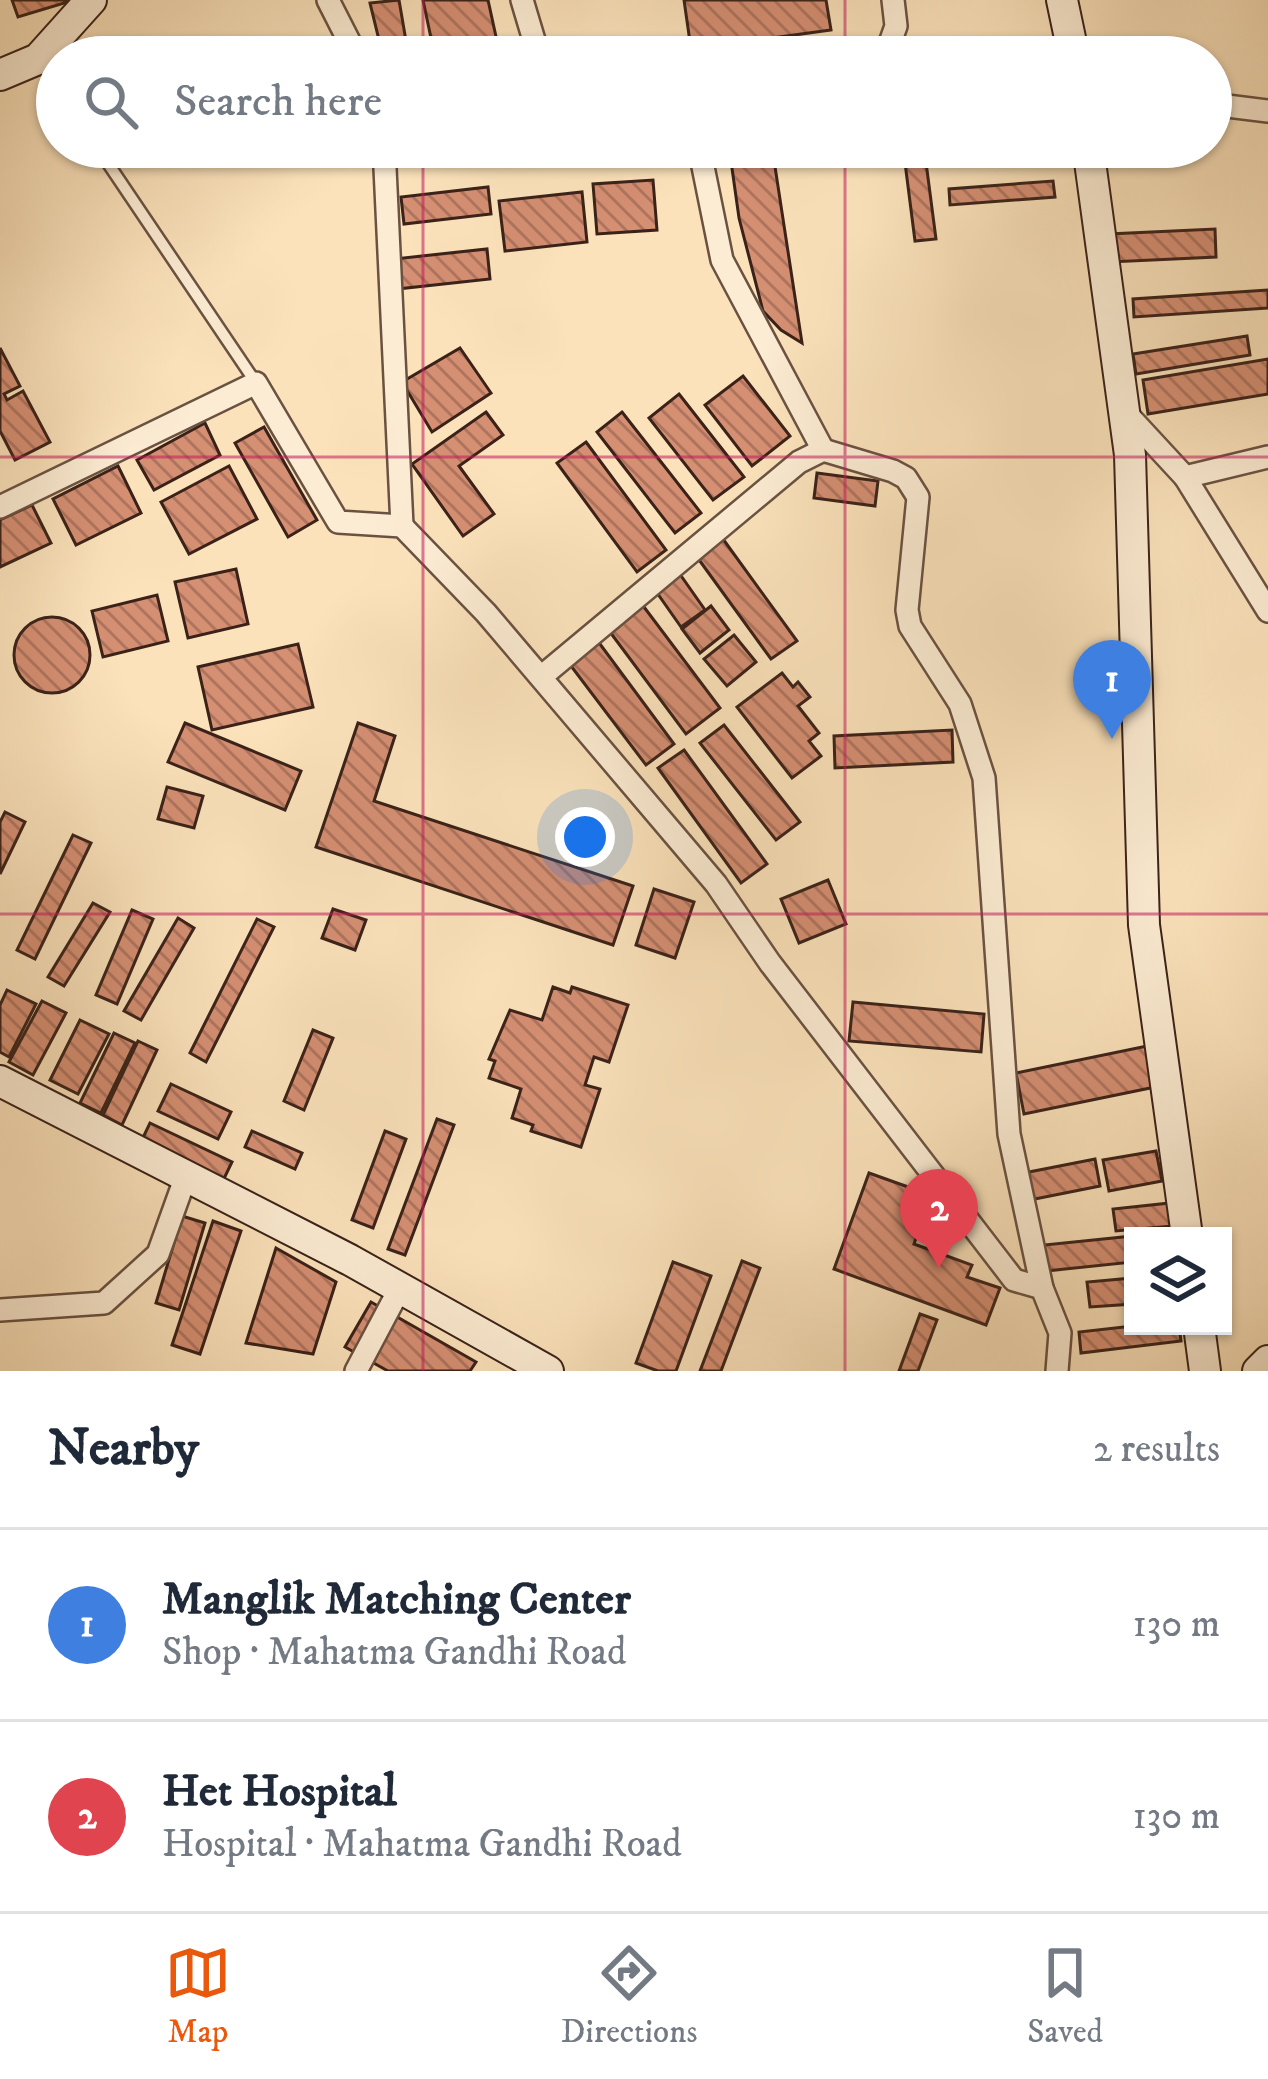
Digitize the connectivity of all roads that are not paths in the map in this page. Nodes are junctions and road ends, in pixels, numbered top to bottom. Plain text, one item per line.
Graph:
1 (91, 0) edge
2 (328, 0) edge
3 (522, 0) edge
4 (893, 0) edge
5 (1062, 0) edge
6 (59, 36) edge
7 (346, 36) edge
8 (533, 36) edge
9 (892, 36) edge
10 (1070, 36) edge
11 (36, 60) edge
12 (0, 75) edge
13 (1232, 107) edge
14 (1268, 111) edge
15 (112, 168) edge
16 (385, 168) edge
17 (703, 168) edge
18 (1091, 168) edge
19 (256, 383) junction
20 (1124, 411) junction
21 (823, 449) junction
22 (1268, 457) edge
23 (1185, 477) junction
24 (0, 507) edge
25 (401, 526) junction
26 (1268, 611) edge
27 (541, 677) junction
28 (0, 1081) edge
29 (186, 1176) junction
30 (1186, 1227) edge
31 (400, 1288) junction
32 (1042, 1288) junction
33 (0, 1310) edge
34 (1200, 1335) edge
35 (1268, 1361) edge
36 (356, 1371) edge
37 (548, 1371) edge
38 (1057, 1371) edge
39 (1205, 1371) edge
40 (1258, 1371) edge

1 - 6 street
2 - 7 street
3 - 8 street
4 - 9 street
5 - 10 street
11 - 12 street
13 - 14 street
15 - 19 lane
16 - 25 street
17 - 21 street
18 - 20 street
19 - 24 street
19 - 25 street
20 - 23 street
20 - 30 street
21 - 27 street
21 - 32 street
22 - 23 street
23 - 26 street
25 - 27 street
27 - 32 street
28 - 29 street
29 - 31 street
29 - 33 street
31 - 36 street
31 - 37 street
32 - 38 street
34 - 39 street
35 - 40 street

